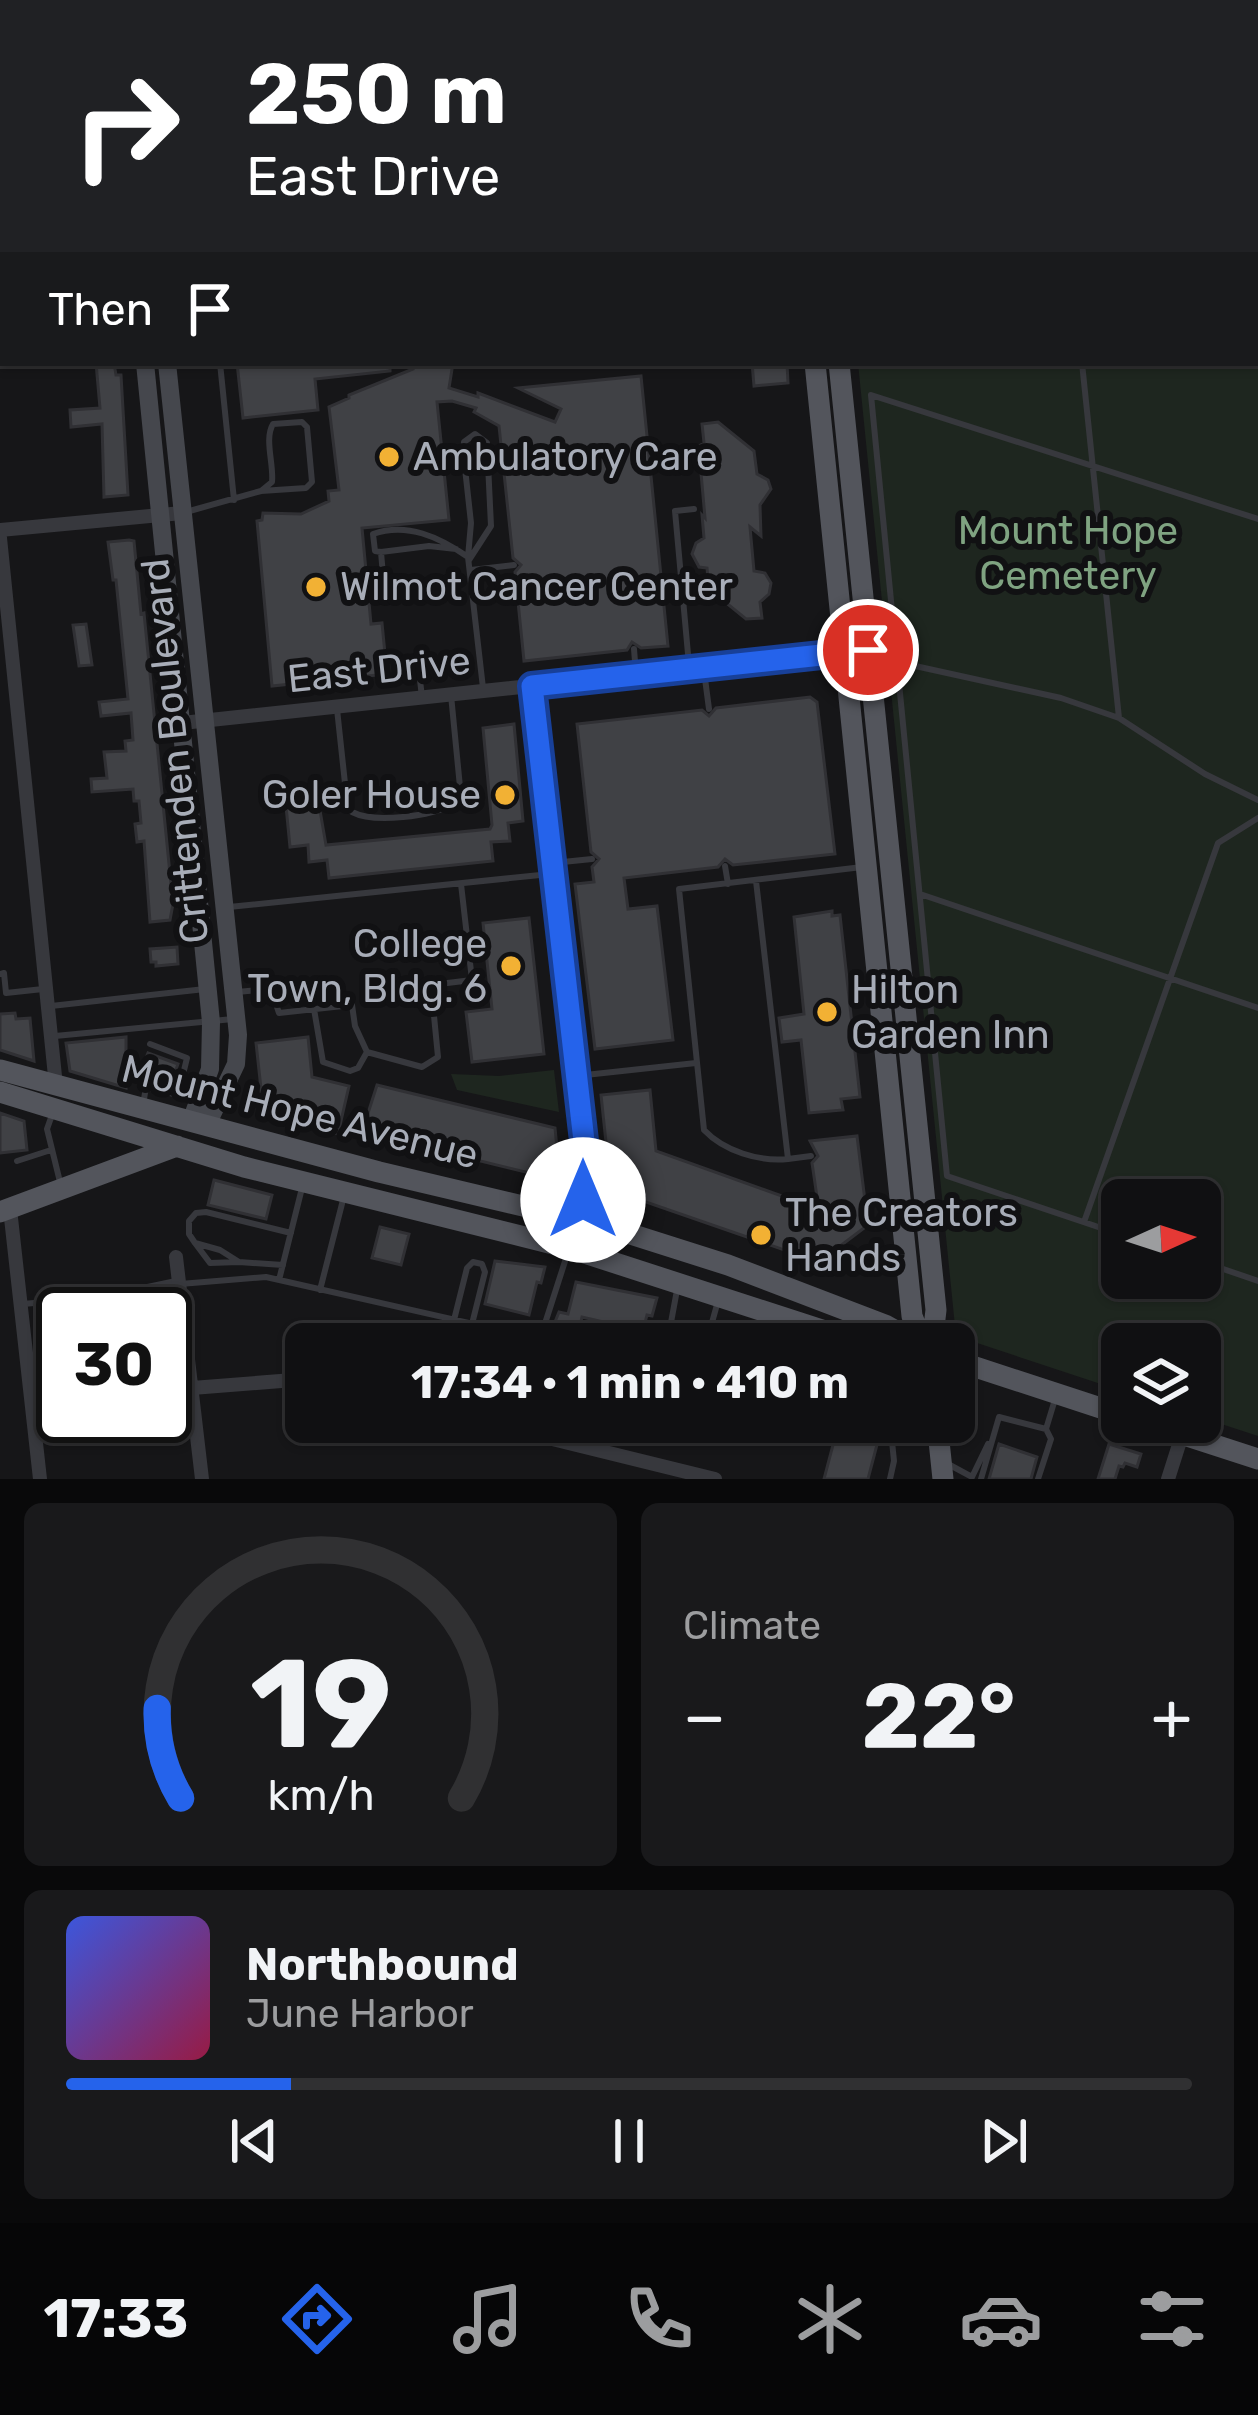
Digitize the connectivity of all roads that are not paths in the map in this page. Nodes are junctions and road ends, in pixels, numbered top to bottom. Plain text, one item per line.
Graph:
1 (145, 366) edge
2 (167, 366) edge
3 (220, 366) edge
4 (815, 366) edge
5 (839, 366) edge
6 (1082, 366) edge
7 (1094, 464) junction
8 (261, 491) junction
9 (234, 500) junction
10 (694, 509) dead end
11 (182, 513) junction
12 (161, 515) junction
13 (1258, 519) edge
14 (0, 534) edge
15 (456, 549) junction
16 (381, 552) junction
17 (469, 562) junction
18 (514, 565) dead end
19 (384, 587) dead end
20 (634, 649) dead end
21 (868, 650) junction
22 (844, 653) junction
23 (418, 661) dead end
24 (897, 662) junction
25 (697, 668) junction
26 (636, 674) junction
27 (532, 686) junction
28 (483, 692) junction
29 (451, 695) junction
30 (422, 698) junction
31 (337, 707) junction
32 (709, 709) dead end
33 (1118, 718) junction
34 (206, 721) junction
35 (182, 723) junction
36 (1258, 800) edge
37 (1258, 818) edge
38 (592, 859) dead end
39 (725, 866) dead end
40 (865, 867) junction
41 (552, 869) junction
42 (756, 880) junction
43 (461, 884) junction
44 (728, 884) junction
45 (919, 893) junction
46 (225, 908) junction
47 (200, 910) junction
48 (0, 974) edge
49 (1169, 978) junction
50 (46, 989) junction
51 (208, 989) junction
52 (233, 992) junction
53 (48, 1006) junction
54 (1258, 1008) edge
55 (314, 1009) junction
56 (236, 1019) junction
57 (212, 1022) junction
58 (51, 1036) junction
59 (150, 1044) dead end
60 (367, 1052) junction
61 (697, 1063) junction
62 (0, 1070) edge
63 (576, 1076) junction
64 (0, 1092) edge
65 (55, 1098) junction
66 (143, 1109) junction
67 (199, 1124) junction
68 (175, 1147) junction
69 (51, 1150) junction
70 (812, 1156) dead end
71 (788, 1159) junction
72 (16, 1162) dead end
73 (304, 1182) junction
74 (62, 1189) junction
75 (345, 1192) junction
76 (5, 1210) edge
77 (578, 1219) junction
78 (1084, 1222) junction
79 (1101, 1228) edge
80 (291, 1233) junction
81 (195, 1244) junction
82 (569, 1248) junction
83 (176, 1257) dead end
84 (239, 1262) junction
85 (283, 1265) junction
86 (1221, 1268) edge
87 (279, 1280) junction
88 (678, 1281) junction
89 (1258, 1281) edge
90 (179, 1282) junction
91 (180, 1287) edge
92 (320, 1290) junction
93 (720, 1295) junction
94 (20, 1304) junction
95 (764, 1310) junction
96 (454, 1320) junction
97 (468, 1323) edge
98 (472, 1323) edge
99 (545, 1323) edge
100 (671, 1323) edge
101 (712, 1323) edge
102 (761, 1323) edge
103 (794, 1323) edge
104 (880, 1323) edge
105 (913, 1323) edge
106 (932, 1323) edge
107 (975, 1367) edge
108 (285, 1380) edge
109 (192, 1388) joint
110 (1057, 1393) junction
111 (1101, 1407) edge
112 (1046, 1429) junction
113 (990, 1441) junction
114 (568, 1443) edge
115 (892, 1443) edge
116 (1179, 1443) edge
117 (1207, 1443) edge
118 (1258, 1459) edge
119 (942, 1469) edge
120 (40, 1479) edge
121 (202, 1479) edge
122 (715, 1479) edge
123 (890, 1479) edge
124 (981, 1479) edge
125 (1038, 1479) edge
126 (1168, 1479) edge

1 - 12 street, Crittenden Boulevard
2 - 11 street, Crittenden Boulevard
3 - 9 lane
4 - 22 main road
5 - 21 main road
6 - 7 lane
7 - 13 lane
7 - 24 lane
7 - 33 lane
8 - 8 lane
8 - 9 lane
9 - 11 lane
10 - 25 lane
11 - 12 street
11 - 34 street, Crittenden Boulevard
12 - 14 street
12 - 35 street, Crittenden Boulevard
14 - 50 street
15 - 16 lane
15 - 16 lane
15 - 17 lane
16 - 19 lane
17 - 17 lane
17 - 18 lane
17 - 28 lane
20 - 26 lane
21 - 22 street, East Drive
21 - 106 main road
22 - 25 street, East Drive
22 - 40 main road
23 - 30 lane
24 - 33 lane
24 - 45 lane
25 - 26 street, East Drive
25 - 32 lane
26 - 27 street, East Drive
27 - 28 street, East Drive
27 - 41 street
28 - 29 street, East Drive
29 - 30 street, East Drive
29 - 31 lane
30 - 31 street, East Drive
31 - 34 street, East Drive
33 - 36 lane
34 - 35 street, East Drive
34 - 46 street, Crittenden Boulevard
35 - 47 street, Crittenden Boulevard
37 - 49 lane
38 - 41 lane
39 - 44 lane
40 - 42 lane
40 - 105 main road
41 - 43 lane
41 - 63 street
42 - 44 lane
42 - 71 lane
43 - 46 lane
43 - 60 lane
44 - 61 lane
45 - 49 lane
45 - 78 lane
46 - 47 street
46 - 52 street, Crittenden Boulevard
47 - 51 street, Crittenden Boulevard
48 - 50 lane
49 - 54 lane
49 - 78 lane
50 - 53 street
51 - 53 lane
51 - 57 street, Crittenden Boulevard
52 - 55 lane
52 - 56 street, Crittenden Boulevard
53 - 58 street
55 - 60 lane
55 - 60 lane
56 - 57 lane
56 - 67 street, Crittenden Boulevard
57 - 58 lane
57 - 67 street, Crittenden Boulevard
58 - 65 street
59 - 66 lane
61 - 63 lane
61 - 71 lane
62 - 65 main road, Mount Hope Avenue
63 - 77 street
64 - 65 main road, Mount Hope Avenue
65 - 66 main road, Mount Hope Avenue
65 - 68 main road, Mount Hope Avenue
65 - 69 lane
66 - 67 main road, Mount Hope Avenue
67 - 68 main road
67 - 77 main road, Mount Hope Avenue
68 - 73 main road, Mount Hope Avenue
68 - 74 main road
69 - 72 lane
69 - 74 lane
70 - 71 lane
73 - 75 main road, Mount Hope Avenue
73 - 80 lane
74 - 76 main road
75 - 82 main road, Mount Hope Avenue
75 - 92 lane
76 - 94 street
77 - 82 street
77 - 104 main road, Mount Hope Avenue
78 - 79 lane
80 - 81 lane
80 - 85 lane
81 - 84 lane
81 - 84 lane
82 - 88 main road, Mount Hope Avenue
82 - 99 lane
83 - 90 street
84 - 85 lane
85 - 87 lane
86 - 89 lane
87 - 90 lane
87 - 92 lane
88 - 93 main road, Mount Hope Avenue
88 - 100 lane
90 - 91 street
90 - 94 lane
92 - 96 lane
93 - 95 main road, Mount Hope Avenue
93 - 101 lane
94 - 120 street
95 - 102 lane
95 - 103 main road, Mount Hope Avenue
96 - 97 lane
96 - 98 lane
107 - 110 main road
108 - 109 street
109 - 121 street
110 - 111 main road
110 - 112 lane
112 - 113 lane
112 - 125 lane
113 - 119 lane
113 - 124 lane
114 - 122 street
115 - 123 lane
116 - 126 street
117 - 118 main road

